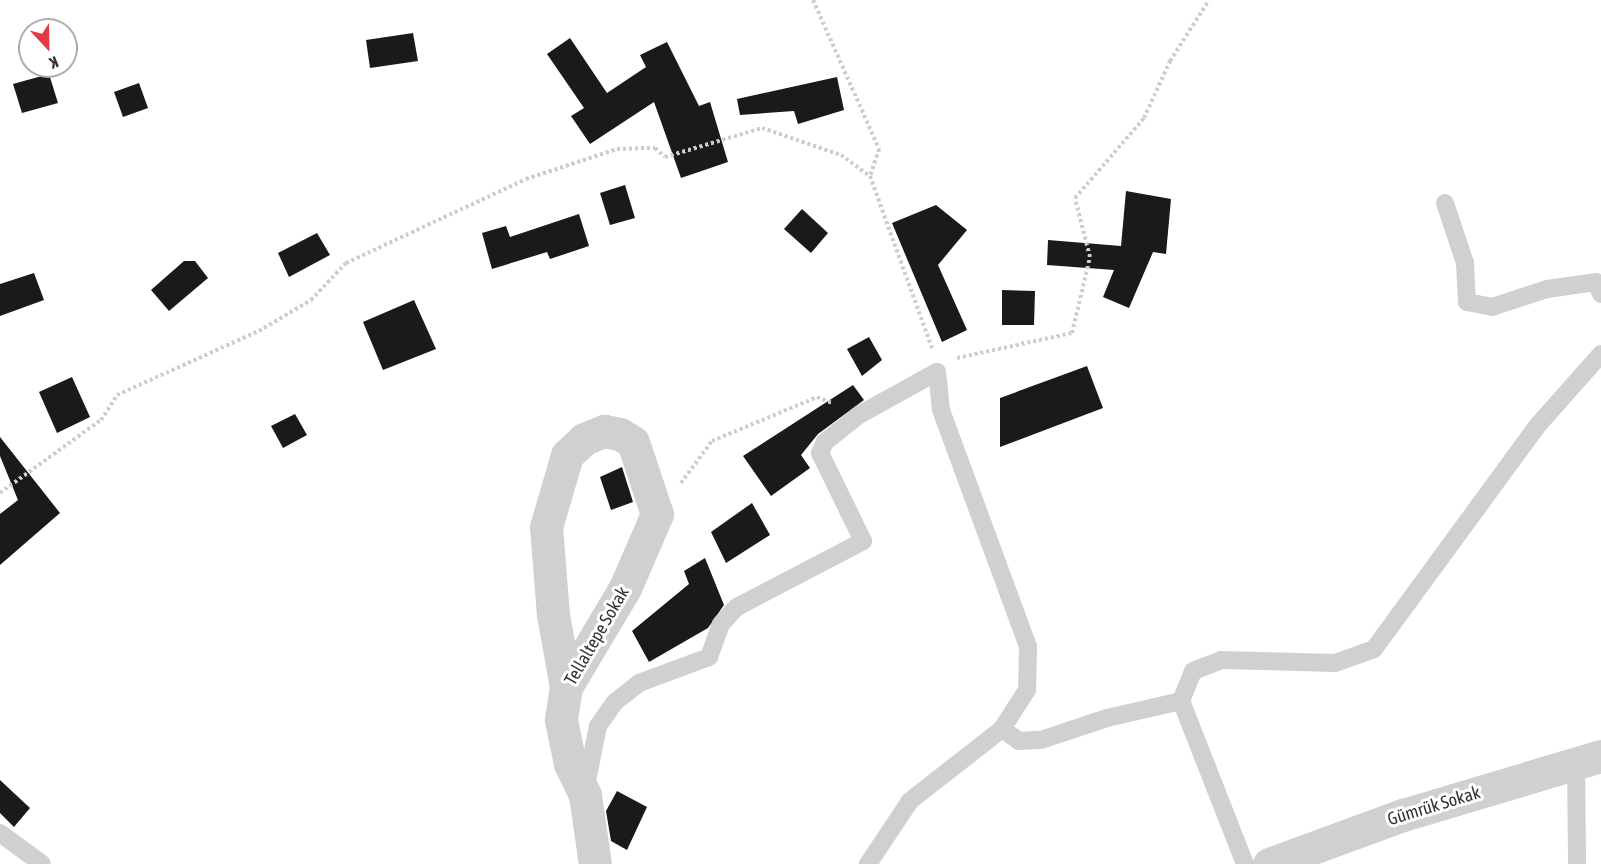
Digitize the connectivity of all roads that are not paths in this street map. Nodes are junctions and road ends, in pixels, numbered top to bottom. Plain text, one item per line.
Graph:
1 (1445, 203) dead end
2 (1601, 294) edge
3 (1601, 354) edge
4 (566, 687) junction
5 (1181, 701) junction
6 (1002, 729) junction
7 (1588, 759) edge
8 (585, 795) junction
9 (0, 833) edge
10 (42, 864) edge
11 (595, 864) edge
12 (868, 864) edge
13 (1245, 864) edge
14 (1269, 864) edge
15 (1577, 864) edge

1 - 2 lane
3 - 5 lane
4 - 4 street, Tellaltepe Sokak
4 - 8 street, Tellaltepe Sokak
5 - 6 lane
5 - 13 lane
6 - 8 lane
6 - 12 lane
7 - 14 street, Gümrük Sokak
7 - 15 lane
8 - 11 street, Tellaltepe Sokak
9 - 10 lane

